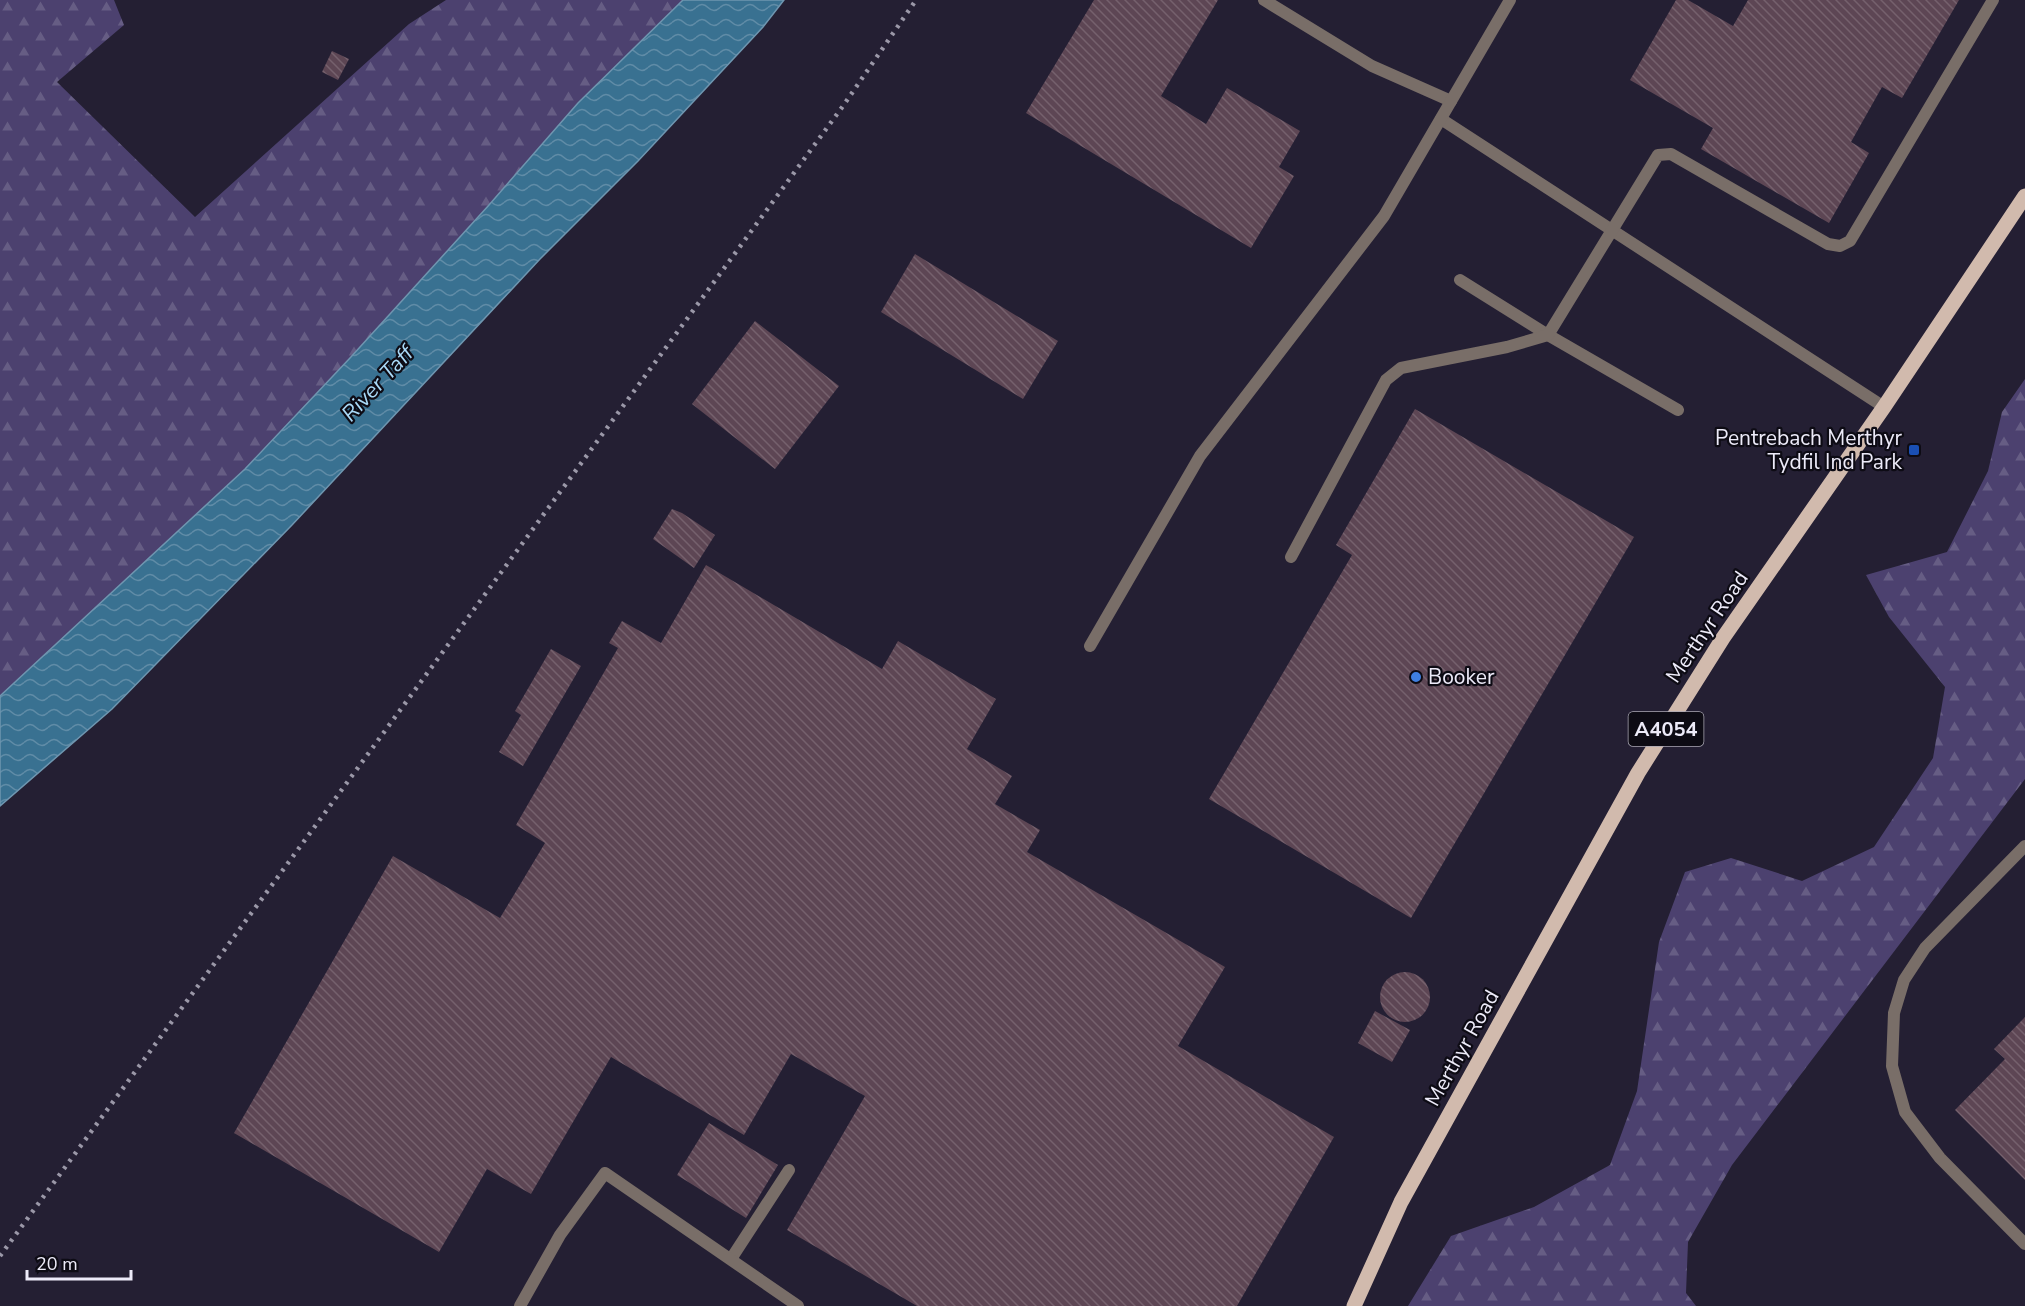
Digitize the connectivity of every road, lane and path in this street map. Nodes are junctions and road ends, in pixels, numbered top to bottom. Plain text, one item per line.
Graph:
1 (1264, 0) edge
2 (1993, 0) edge
3 (1505, 2) edge
4 (1451, 101) junction
5 (1441, 119) junction
6 (2025, 196) edge
7 (1611, 230) junction
8 (1460, 280) dead end
9 (1548, 335) junction
10 (1884, 407) junction
11 (1678, 410) dead end
12 (1290, 557) dead end
13 (1090, 646) dead end
14 (2025, 846) edge
15 (789, 1170) dead end
16 (2025, 1244) edge
17 (731, 1259) junction
18 (1358, 1302) edge
19 (520, 1306) edge
20 (798, 1306) edge

1 - 4 lane
2 - 7 lane
3 - 4 lane
4 - 5 lane
5 - 7 lane
5 - 13 lane
6 - 10 main road, Merthyr Road / A4054
7 - 9 lane
7 - 10 lane
8 - 9 lane
9 - 11 lane
9 - 12 lane
10 - 18 main road, Merthyr Road / A4054
14 - 16 lane
15 - 17 lane
17 - 19 lane
17 - 20 lane

